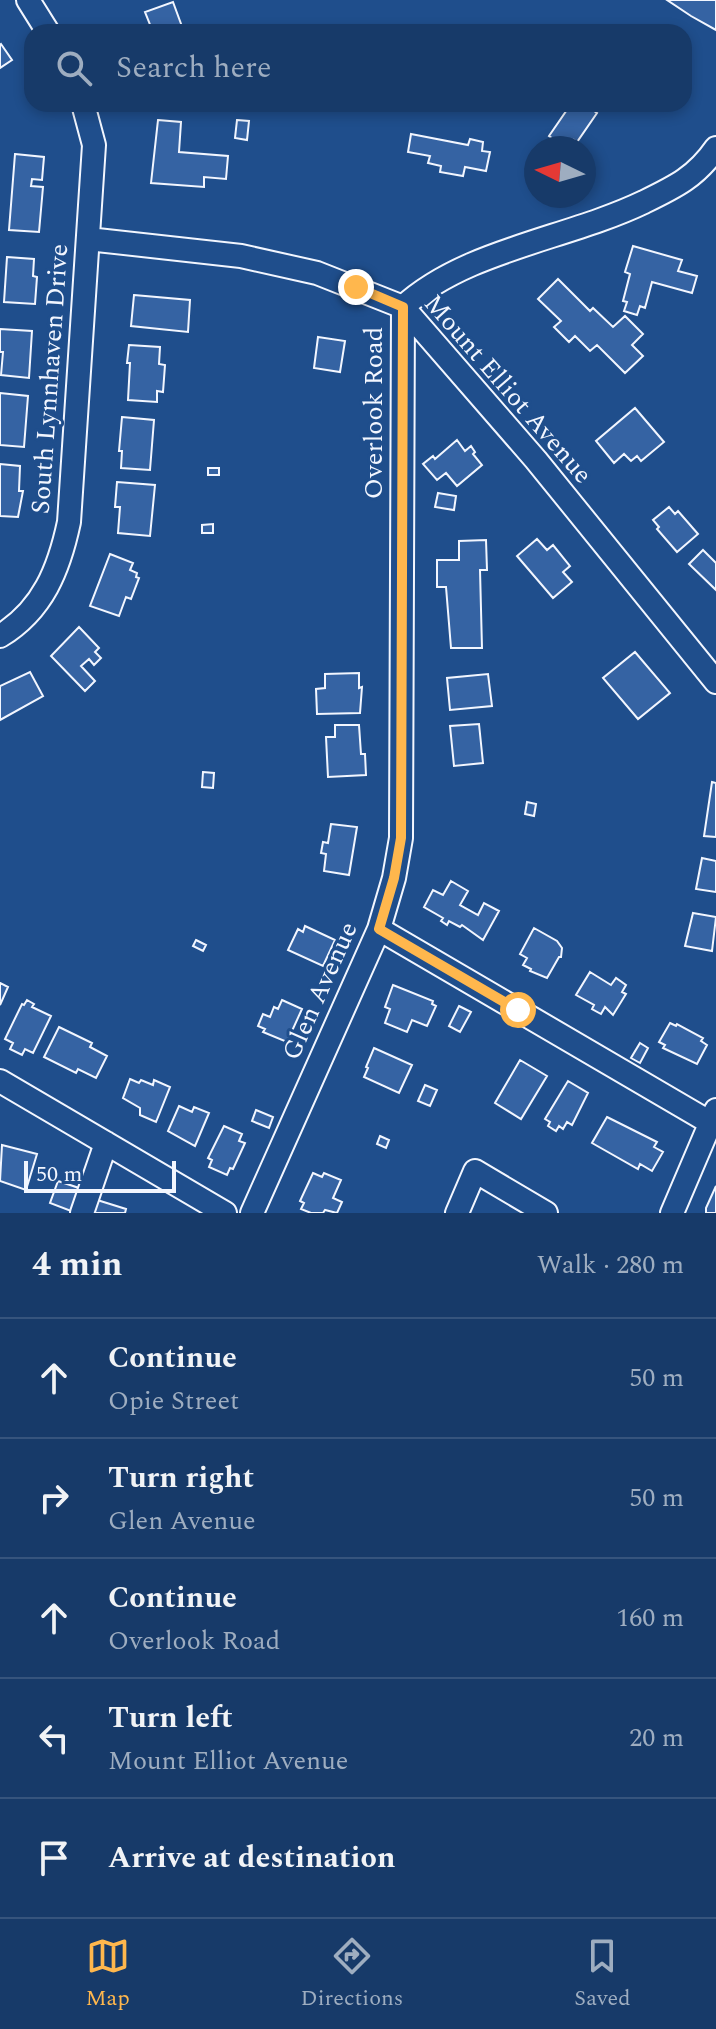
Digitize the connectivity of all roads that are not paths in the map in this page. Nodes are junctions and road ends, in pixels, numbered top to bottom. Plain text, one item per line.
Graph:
1 (28, 0) edge
2 (43, 24) edge
3 (85, 112) edge
4 (716, 148) edge
5 (709, 166) edge
6 (88, 239) junction
7 (403, 307) junction
8 (0, 636) edge
9 (716, 682) edge
10 (401, 781) joint
11 (379, 929) junction
12 (0, 1081) edge
13 (714, 1119) edge
14 (106, 1143) junction
15 (82, 1213) edge
16 (225, 1213) edge
17 (252, 1213) edge
18 (457, 1213) edge
19 (546, 1213) edge
20 (672, 1213) edge

1 - 2 street
3 - 6 street, South Lynnhaven Drive
4 - 5 street, Overlook Road
5 - 7 street, Overlook Road
6 - 7 street, Mount Elliot Avenue
6 - 8 street, South Lynnhaven Drive
7 - 9 street, Mount Elliot Avenue
7 - 10 street, Overlook Road
10 - 11 street, Glen Avenue
11 - 13 street
11 - 17 street, Glen Avenue
12 - 14 street
13 - 20 street
14 - 15 street
14 - 16 street
18 - 19 street

